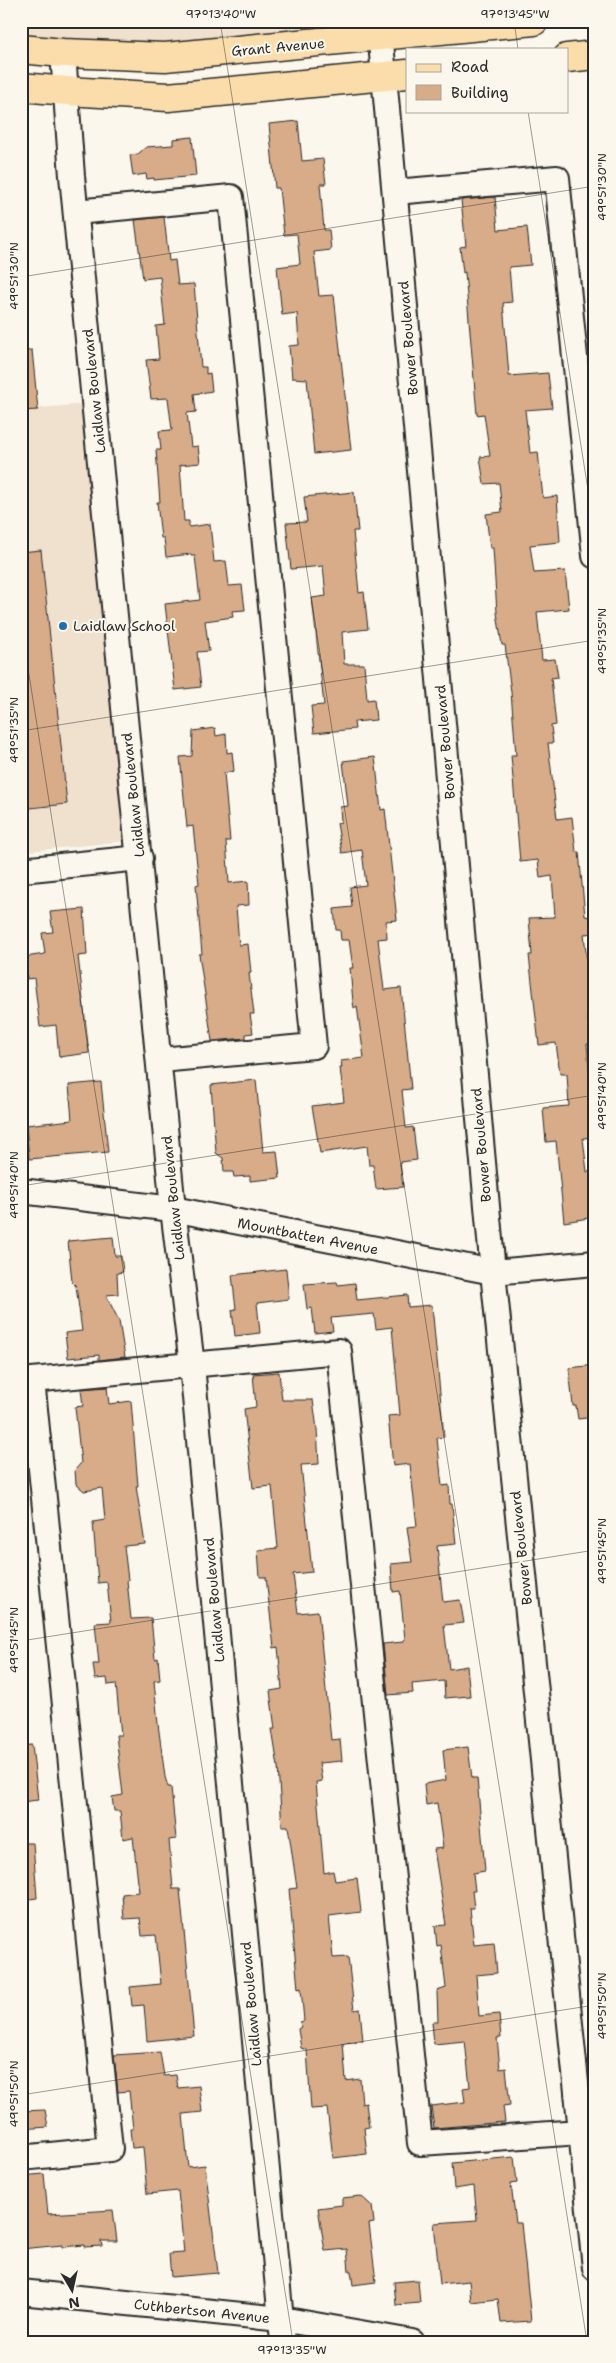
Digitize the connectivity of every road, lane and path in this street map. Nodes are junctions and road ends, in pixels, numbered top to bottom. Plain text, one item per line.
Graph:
1 (534, 21) edge
2 (380, 29) edge
3 (21, 49) edge
4 (63, 54) junction
5 (595, 55) edge
6 (568, 58) edge
7 (396, 75) edge
8 (21, 87) edge
9 (67, 92) junction
10 (395, 192) junction
11 (76, 212) junction
12 (595, 556) edge
13 (140, 858) junction
14 (21, 870) edge
15 (160, 1060) junction
16 (21, 1191) edge
17 (173, 1209) junction
18 (595, 1262) edge
19 (493, 1272) junction
20 (192, 1365) junction
21 (581, 2132) junction
22 (21, 2158) edge
23 (591, 2191) edge
24 (595, 2268) edge
25 (21, 2292) edge
26 (282, 2330) edge
27 (412, 2342) edge

1 - 2 main road, Grant Avenue
2 - 4 main road, Grant Avenue
2 - 7 street, Bower Boulevard
3 - 4 main road, Grant Avenue
4 - 9 street, Laidlaw Boulevard
5 - 6 main road
7 - 9 main road
7 - 10 street, Bower Boulevard
8 - 9 main road
9 - 11 street, Laidlaw Boulevard
10 - 12 street
10 - 19 street, Bower Boulevard
11 - 13 street, Laidlaw Boulevard
11 - 15 street
13 - 14 street
13 - 15 street, Laidlaw Boulevard
15 - 17 street, Laidlaw Boulevard
16 - 17 street, Mountbatten Avenue
17 - 19 street, Mountbatten Avenue
17 - 20 street, Laidlaw Boulevard
18 - 19 street, Mountbatten Avenue
19 - 21 street, Bower Boulevard
20 - 21 street
20 - 22 street
20 - 26 street, Laidlaw Boulevard
21 - 23 street, Bower Boulevard
23 - 24 street, Bower Boulevard
25 - 26 street, Cuthbertson Avenue
26 - 27 street, Cuthbertson Avenue

